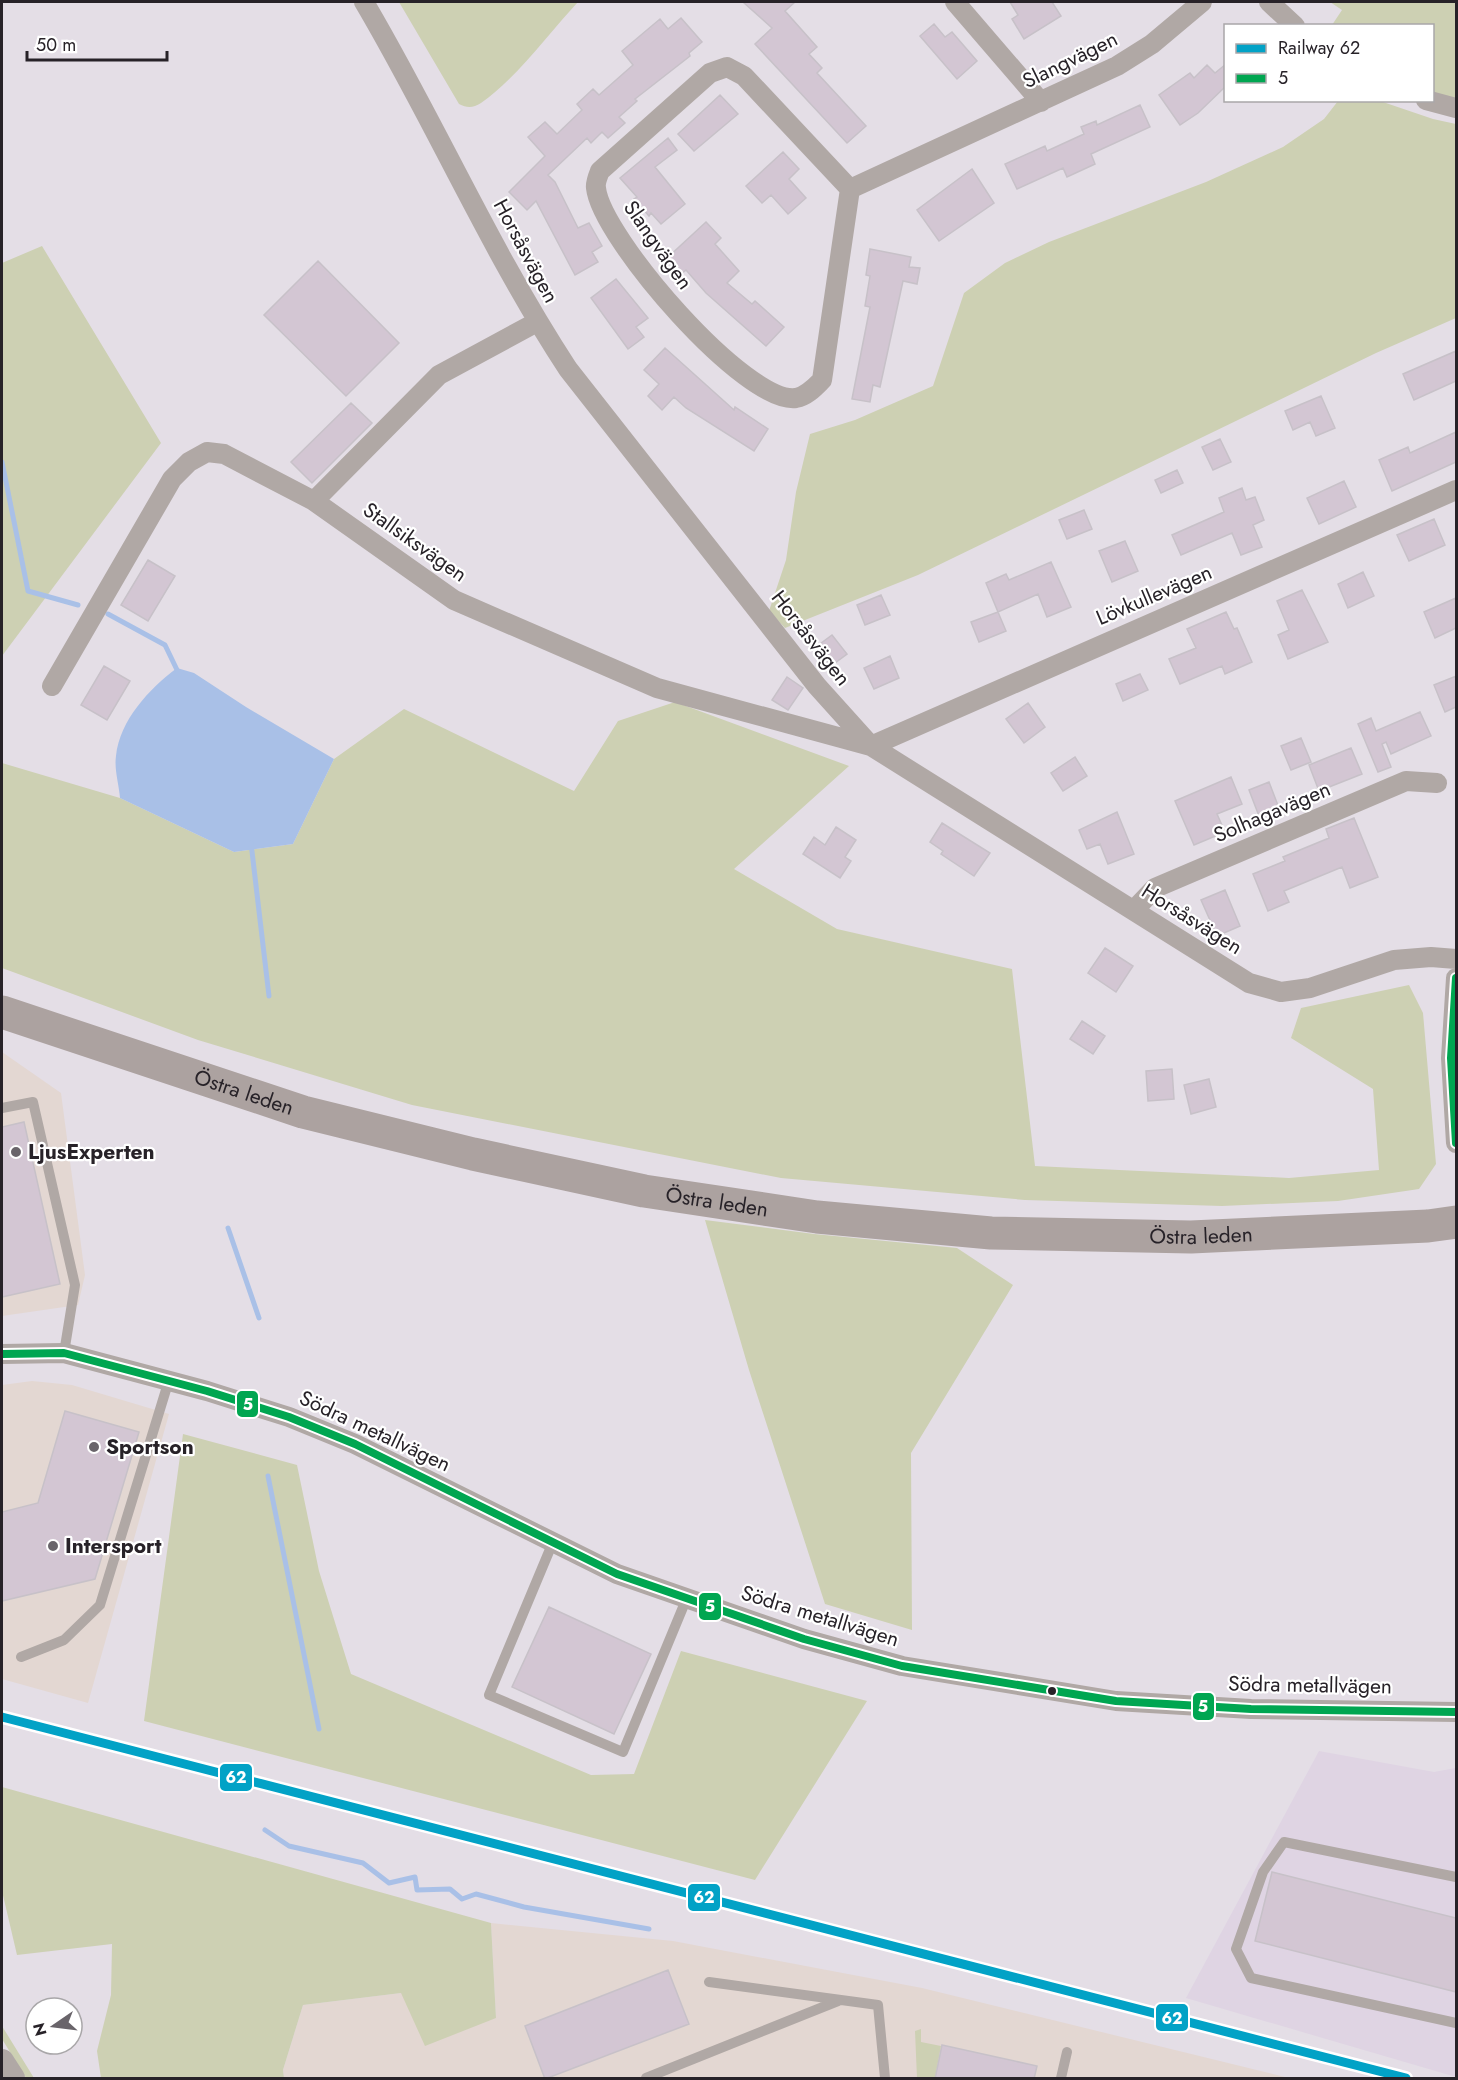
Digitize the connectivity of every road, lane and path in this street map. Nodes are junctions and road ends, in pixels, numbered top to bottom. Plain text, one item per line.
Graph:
1 (364, 2) edge
2 (955, 2) edge
3 (1202, 2) edge
4 (1269, 2) edge
5 (1292, 24) edge
6 (1041, 102) junction
7 (1434, 102) edge
8 (1456, 108) edge
9 (850, 189) junction
10 (537, 322) junction
11 (1456, 490) edge
12 (314, 501) junction
13 (52, 686) dead end
14 (871, 746) junction
15 (1437, 783) dead end
16 (1134, 910) junction
17 (1456, 959) edge
18 (1456, 978) edge
19 (2, 1012) edge
20 (2, 1108) edge
21 (1456, 1143) edge
22 (1456, 1222) edge
23 (2, 1353) edge
24 (64, 1353) junction
25 (169, 1380) junction
26 (553, 1542) junction
27 (686, 1600) junction
28 (21, 1657) dead end
29 (1456, 1712) edge
30 (1456, 1877) edge
31 (709, 1982) dead end
32 (840, 2000) junction
33 (1456, 2023) edge
34 (1067, 2052) dead end
35 (2, 2061) edge
36 (13, 2079) edge
37 (646, 2079) edge
38 (885, 2079) edge
39 (1061, 2079) edge

1 - 10 street, Horsåsvägen
2 - 6 street
3 - 6 street, Slangvägen
4 - 5 street
6 - 9 street, Slangvägen
7 - 8 street
9 - 9 street, Slangvägen
10 - 12 street
10 - 14 street, Horsåsvägen
11 - 14 street, Lövkullevägen
12 - 13 street, Stallsiksvägen
12 - 14 street, Stallsiksvägen
14 - 16 street, Horsåsvägen
15 - 16 street, Solhagavägen
16 - 17 street, Horsåsvägen
18 - 21 street
19 - 22 highway, Östra leden
20 - 24 lane
23 - 24 street, Södra metallvägen
24 - 25 street, Södra metallvägen
25 - 26 street, Södra metallvägen
25 - 28 lane
26 - 27 street, Södra metallvägen
26 - 27 lane
27 - 29 street, Södra metallvägen
30 - 33 lane
31 - 32 lane
32 - 37 lane
32 - 38 lane
34 - 39 lane
35 - 36 street

